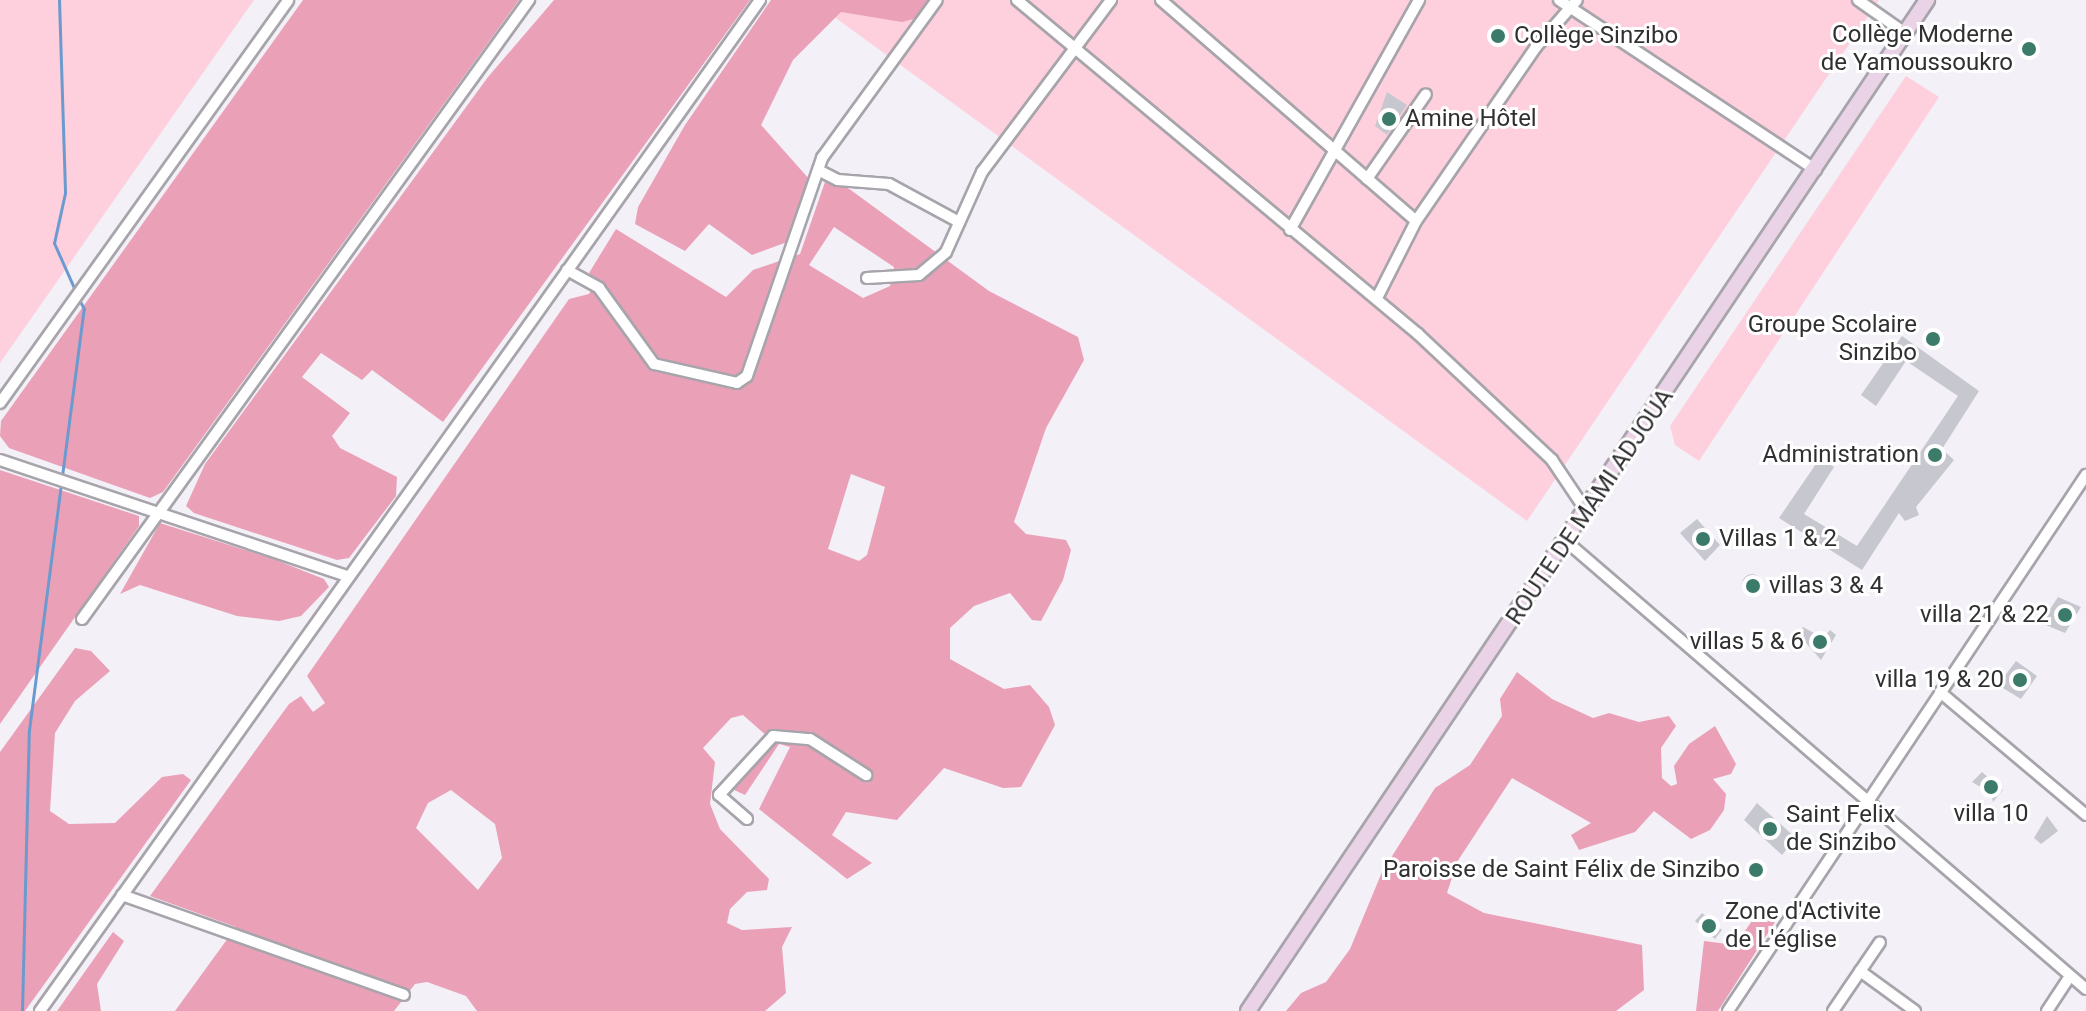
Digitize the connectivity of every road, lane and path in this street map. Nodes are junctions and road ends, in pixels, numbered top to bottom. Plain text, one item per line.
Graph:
1 (288, 0) edge
2 (529, 0) edge
3 (760, 0) edge
4 (937, 0) edge
5 (1017, 0) edge
6 (1111, 0) edge
7 (1161, 0) edge
8 (1402, 0) edge
9 (1559, 0) edge
10 (1858, 0) edge
11 (1927, 0) edge
12 (1416, 4) edge
13 (1574, 5) edge
14 (1905, 33) junction
15 (1073, 47) junction
16 (1426, 94) dead end
17 (1334, 151) junction
18 (818, 170) junction
19 (1816, 170) junction
20 (1367, 179) junction
21 (1416, 221) junction
22 (959, 222) junction
23 (1290, 230) junction
24 (567, 270) junction
25 (867, 278) dead end
26 (1377, 298) junction
27 (0, 403) edge
28 (0, 460) edge
29 (2086, 475) edge
30 (2082, 488) edge
31 (1587, 512) junction
32 (156, 513) junction
33 (1567, 542) junction
34 (346, 576) junction
35 (82, 619) dead end
36 (1940, 692) junction
37 (866, 775) dead end
38 (1871, 798) junction
39 (2086, 815) edge
40 (747, 819) dead end
41 (122, 895) junction
42 (1880, 942) dead end
43 (1860, 971) junction
44 (2070, 976) junction
45 (2086, 989) edge
46 (404, 995) dead end
47 (40, 1011) edge
48 (1248, 1011) edge
49 (1728, 1011) edge
50 (1833, 1011) edge
51 (1915, 1011) edge
52 (2047, 1011) edge

1 - 27 street
2 - 32 street
3 - 24 street
4 - 18 street
5 - 15 street
6 - 15 street
7 - 17 street
8 - 12 street
9 - 13 street
10 - 14 street
11 - 14 street, ROUTE DE MAMI ADJOUA
12 - 17 street
13 - 19 street
13 - 21 street
14 - 19 street, ROUTE DE MAMI ADJOUA
15 - 22 street
15 - 23 street
16 - 20 street
17 - 20 street
17 - 23 street
18 - 22 street
18 - 24 street
19 - 31 street, ROUTE DE MAMI ADJOUA
20 - 21 street
21 - 26 street
22 - 25 street
23 - 26 street
24 - 34 street
26 - 31 street
28 - 32 street
29 - 30 street
30 - 36 street
31 - 33 street, ROUTE DE MAMI ADJOUA
32 - 34 street
32 - 35 street
33 - 38 street
33 - 48 street, ROUTE DE MAMI ADJOUA
34 - 41 street
36 - 38 street
36 - 39 street
37 - 40 street
38 - 44 street
38 - 49 street
41 - 46 street
41 - 47 street
42 - 43 street
43 - 50 street
43 - 51 street
44 - 45 street
44 - 52 street

